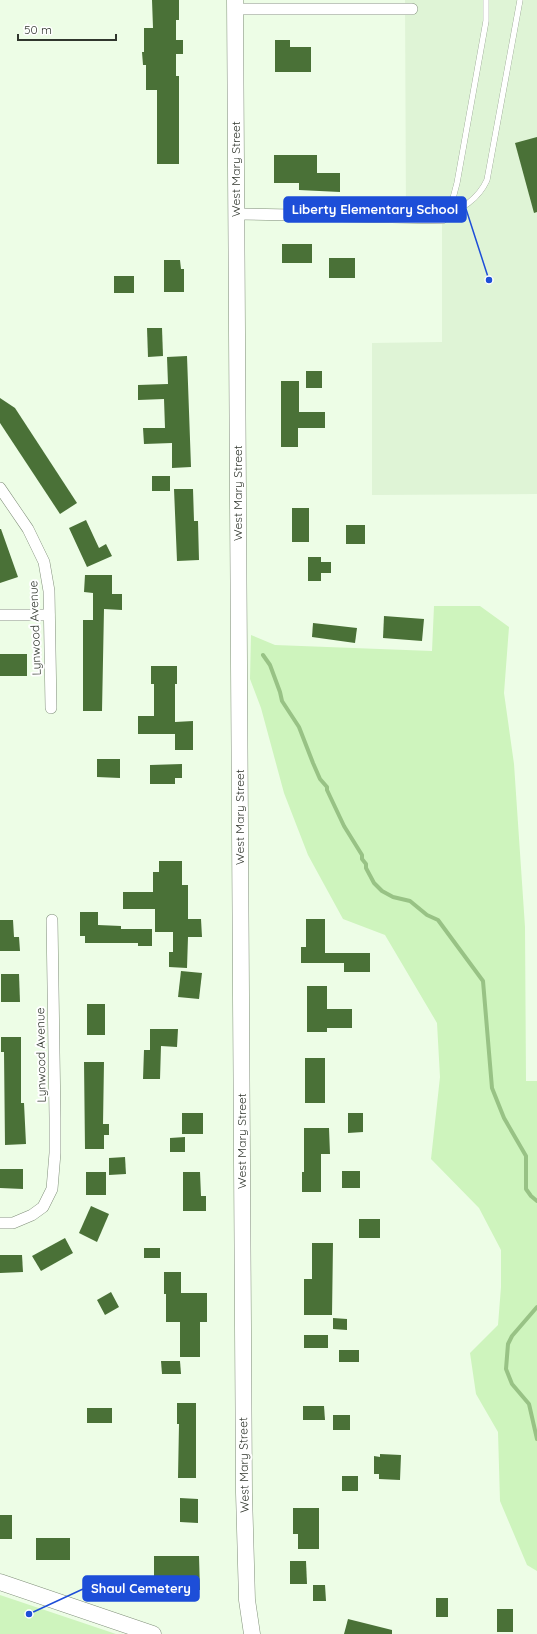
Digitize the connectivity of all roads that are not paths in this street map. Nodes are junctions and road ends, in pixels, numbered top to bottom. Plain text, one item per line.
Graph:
1 (486, 0) edge
2 (520, 0) edge
3 (235, 4) edge
4 (412, 9) dead end
5 (236, 214) junction
6 (444, 216) junction
7 (0, 488) edge
8 (0, 615) edge
9 (49, 615) junction
10 (51, 708) dead end
11 (52, 920) dead end
12 (0, 1223) edge
13 (0, 1582) edge
14 (153, 1634) edge
15 (252, 1634) edge

1 - 6 lane
2 - 6 lane
3 - 4 street
3 - 5 main road, West Mary Street
5 - 6 street
5 - 15 main road, West Mary Street
7 - 9 street, Lynwood Avenue
8 - 9 street
9 - 10 street, Lynwood Avenue
11 - 12 street, Lynwood Avenue
13 - 14 main road

